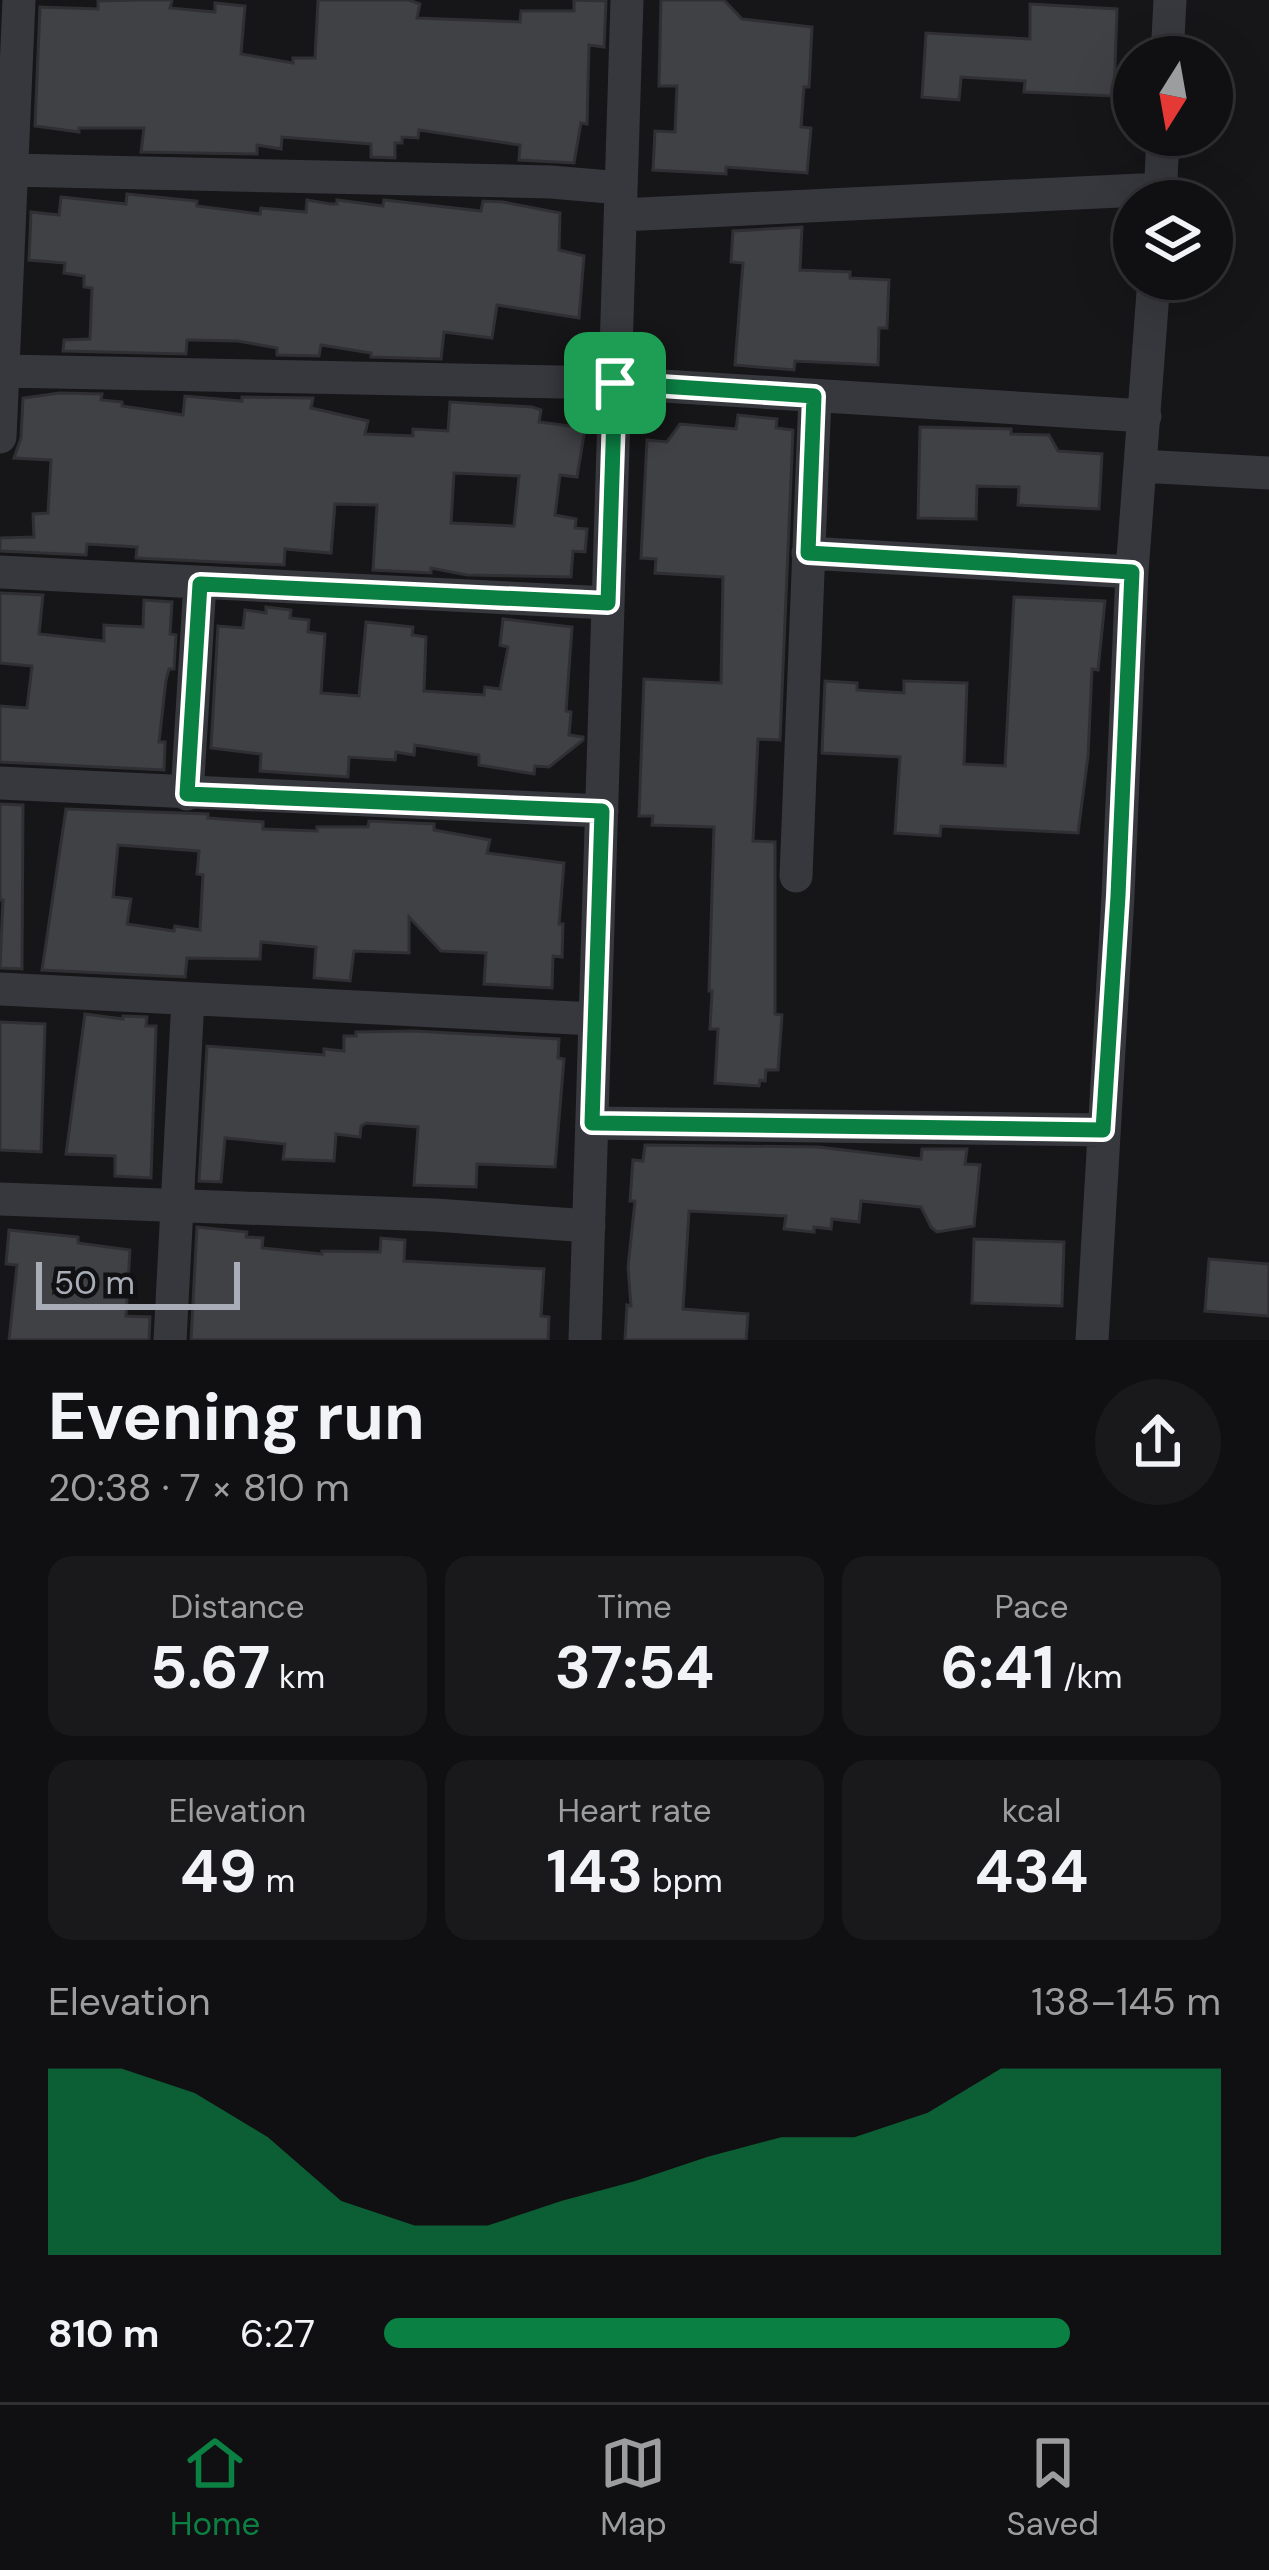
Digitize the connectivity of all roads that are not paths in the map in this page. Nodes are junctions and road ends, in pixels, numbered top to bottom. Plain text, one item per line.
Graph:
1 (19, 0) edge
2 (627, 0) edge
3 (1170, 0) edge
4 (1168, 36) edge
5 (11, 170) junction
6 (1113, 196) edge
7 (621, 202) junction
8 (1153, 300) edge
9 (5, 371) junction
10 (615, 383) junction
11 (814, 396) junction
12 (1145, 416) junction
13 (0, 437) edge
14 (1141, 466) junction
15 (1269, 473) edge
16 (808, 553) junction
17 (0, 572) edge
18 (1132, 572) junction
19 (200, 584) junction
20 (608, 603) junction
21 (0, 783) edge
22 (187, 794) junction
23 (602, 811) junction
24 (796, 876) dead end
25 (0, 989) edge
26 (188, 999) junction
27 (595, 1019) junction
28 (592, 1123) junction
29 (1103, 1130) junction
30 (0, 1199) edge
31 (176, 1204) junction
32 (589, 1226) junction
33 (170, 1340) edge
34 (585, 1340) edge
35 (1092, 1340) edge

1 - 5 street
2 - 7 street
3 - 4 street
5 - 7 street
5 - 9 street
6 - 7 street
7 - 10 street
8 - 12 street
9 - 10 street
9 - 13 street
10 - 11 street
10 - 20 street
11 - 12 street
11 - 16 street
12 - 14 street
14 - 15 street
14 - 18 street
16 - 18 street
16 - 24 street
17 - 19 street
18 - 29 street
19 - 20 street
19 - 22 street
20 - 23 street
21 - 22 street
22 - 23 street
23 - 27 street
25 - 26 street
26 - 27 street
26 - 31 street
27 - 28 street
28 - 29 street
28 - 32 street
29 - 35 street
30 - 31 street
31 - 32 street
31 - 33 street
32 - 34 street

